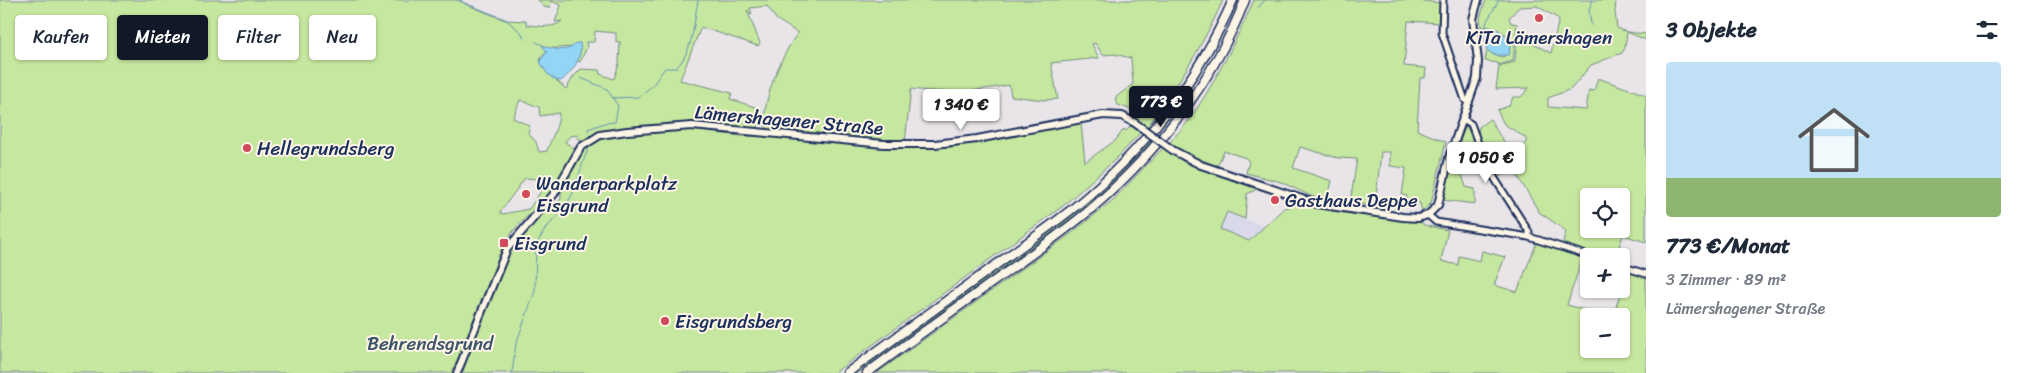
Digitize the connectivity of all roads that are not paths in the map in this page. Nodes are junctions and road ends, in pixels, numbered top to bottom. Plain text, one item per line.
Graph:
1 (1233, 0) edge
2 (1245, 0) edge
3 (1444, 0) edge
4 (1478, 0) edge
5 (1469, 103) junction
6 (1463, 119) junction
7 (1428, 215) junction
8 (1529, 238) junction
9 (1580, 253) edge
10 (1630, 269) edge
11 (1646, 274) edge
12 (457, 373) edge
13 (847, 373) edge
14 (867, 373) edge

1 - 13 highway
2 - 14 highway
3 - 5 street
4 - 5 main road
5 - 6 main road
6 - 7 main road
6 - 8 street
7 - 8 street
7 - 12 main road, Lämershagener Straße, bridge
8 - 9 street
10 - 11 street

